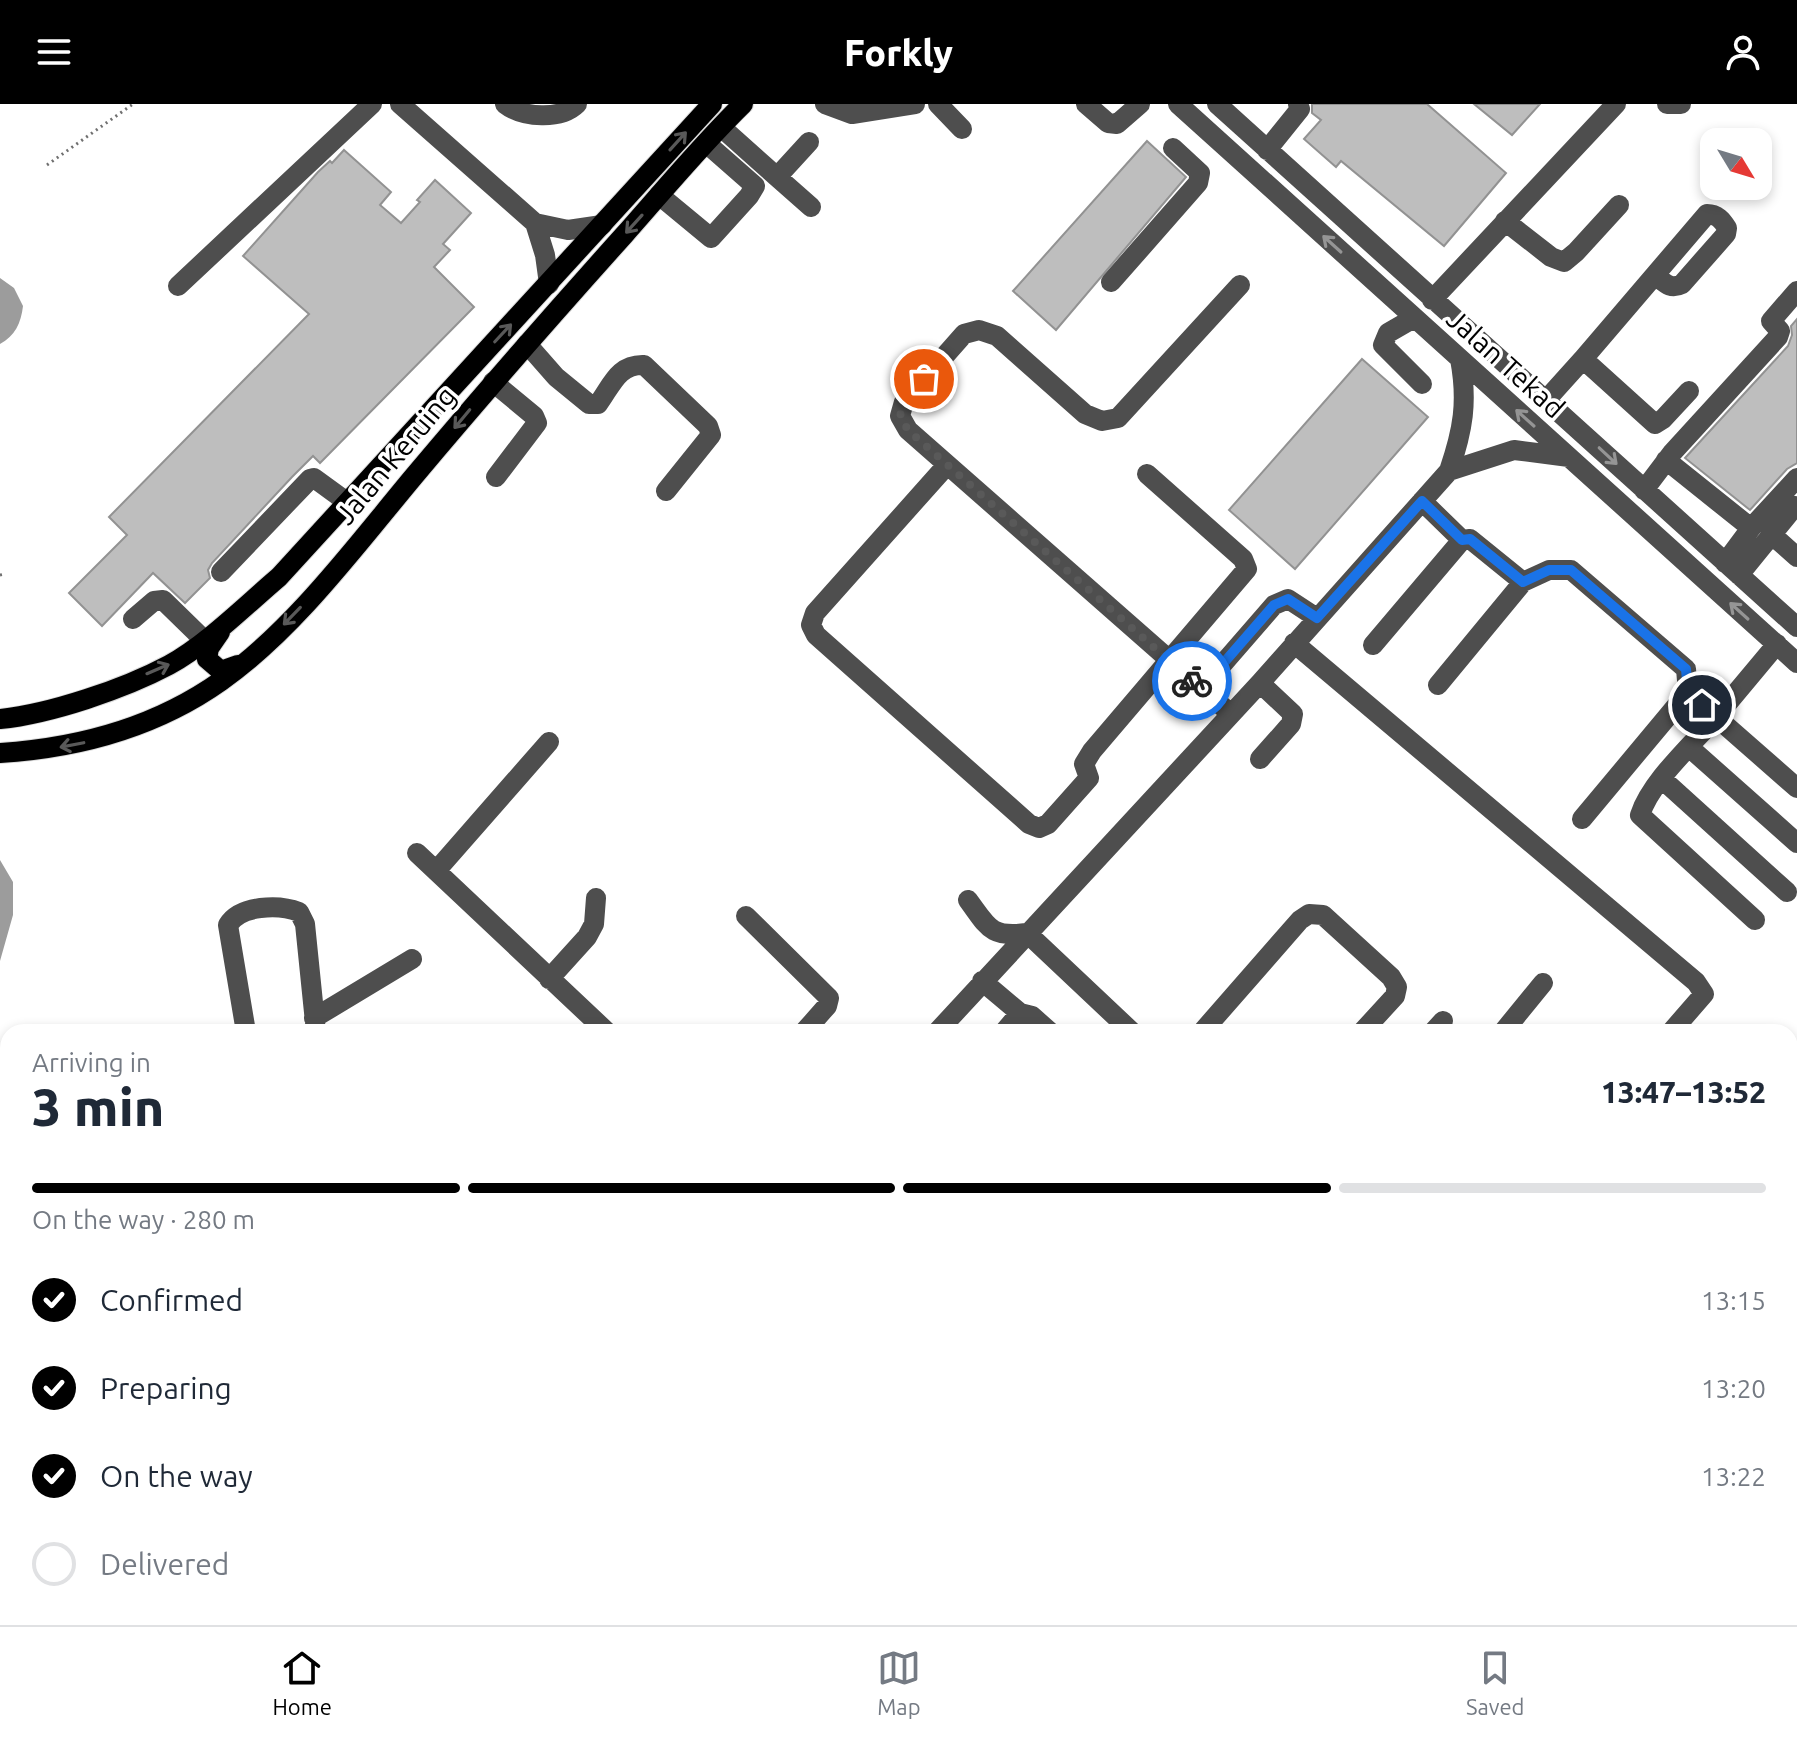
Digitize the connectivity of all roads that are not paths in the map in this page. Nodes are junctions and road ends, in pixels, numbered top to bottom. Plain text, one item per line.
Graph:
1 (372, 104) edge
2 (400, 104) edge
3 (505, 104) edge
4 (577, 104) edge
5 (712, 104) edge
6 (743, 104) edge
7 (825, 104) edge
8 (915, 104) edge
9 (938, 104) edge
10 (1086, 104) edge
11 (1140, 104) edge
12 (1178, 104) edge
13 (1298, 104) edge
14 (1616, 104) edge
15 (1667, 104) edge
16 (1681, 104) edge
17 (1220, 105) edge
18 (1204, 126) junction
19 (721, 127) junction
20 (962, 129) dead end
21 (809, 142) dead end
22 (706, 143) junction
23 (1267, 150) junction
24 (777, 177) junction
25 (659, 195) junction
26 (1619, 205) dead end
27 (811, 207) dead end
28 (1505, 221) junction
29 (535, 223) junction
30 (602, 225) junction
31 (1655, 275) dead end
32 (1111, 282) dead end
33 (549, 284) junction
34 (1240, 285) dead end
35 (178, 286) dead end
36 (1797, 291) edge
37 (1432, 300) junction
38 (1414, 318) junction
39 (527, 344) junction
40 (1460, 359) junction
41 (1583, 359) junction
42 (493, 382) junction
43 (1422, 384) dead end
44 (1689, 391) dead end
45 (1547, 399) junction
46 (1569, 457) junction
47 (1666, 460) junction
48 (947, 465) junction
49 (1449, 471) junction
50 (1147, 474) dead end
51 (496, 477) dead end
52 (1797, 478) edge
53 (1644, 490) junction
54 (666, 491) dead end
55 (1422, 501) junction
56 (347, 502) junction
57 (1795, 506) dead end
58 (1751, 528) junction
59 (1771, 534) junction
60 (1462, 540) junction
61 (1797, 557) edge
62 (1732, 569) junction
63 (221, 572) dead end
64 (1523, 582) junction
65 (1317, 618) junction
66 (133, 619) dead end
67 (230, 619) junction
68 (1797, 627) edge
69 (204, 640) junction
70 (1294, 643) junction
71 (1777, 644) junction
72 (1373, 645) dead end
73 (249, 659) junction
74 (1167, 661) junction
75 (1797, 663) edge
76 (1260, 683) junction
77 (1438, 685) dead end
78 (1201, 689) junction
79 (1688, 692) junction
80 (1231, 714) junction
81 (1716, 717) junction
82 (2, 719) edge
83 (549, 742) dead end
84 (1690, 748) junction
85 (0, 753) edge
86 (1260, 759) dead end
87 (1662, 779) junction
88 (1797, 788) edge
89 (1582, 819) dead end
90 (1797, 843) edge
91 (417, 853) dead end
92 (436, 871) junction
93 (1787, 892) dead end
94 (596, 898) dead end
95 (968, 900) dead end
96 (746, 916) dead end
97 (1755, 920) dead end
98 (1027, 933) junction
99 (412, 959) dead end
100 (549, 979) junction
101 (982, 981) junction
102 (1543, 983) dead end
103 (1020, 1013) junction
104 (245, 1024) edge
105 (315, 1024) edge
106 (316, 1024) edge
107 (598, 1024) edge
108 (811, 1024) edge
109 (944, 1024) edge
110 (1011, 1024) edge
111 (1041, 1024) edge
112 (1124, 1024) edge
113 (1209, 1024) edge
114 (1369, 1024) edge
115 (1510, 1024) edge
116 (1678, 1024) edge

1 - 35 street
2 - 29 street
3 - 4 street
30 -> 5 main road, Jalan Keruing
6 - 19 main road, Jalan Keruing
7 - 8 street
9 - 20 street
10 - 11 street
12 - 18 street, Jalan Tekad
13 - 23 street
14 - 28 street
15 - 16 street
17 - 23 street, Jalan Tekad
18 - 32 street
38 -> 18 street, Jalan Tekad
19 - 22 main road, Jalan Keruing
19 - 24 street
21 - 24 street
22 - 25 main road, Jalan Keruing
22 - 25 street
23 - 37 street, Jalan Tekad
24 - 27 street
25 -> 39 main road, Jalan Keruing
26 - 28 street
28 - 37 street
29 - 30 street
29 - 33 street
30 - 33 main road, Jalan Keruing
31 - 41 street
56 -> 33 main road, Jalan Keruing
34 - 48 street
36 - 47 street
37 - 45 street, Jalan Tekad
38 - 40 street, Jalan Tekad
38 - 43 street
39 - 42 main road, Jalan Keruing
39 - 54 street
46 -> 40 street, Jalan Tekad
40 - 49 street
41 - 44 street
41 - 45 street
42 - 51 street
42 -> 73 main road, Jalan Keruing
45 -> 53 street, Jalan Tekad
46 - 49 street
71 -> 46 street, Jalan Tekad
47 - 53 street
47 - 58 street
48 - 74 street
48 - 74 street
49 - 55 street
50 - 74 street
52 - 58 street
53 - 62 street, Jalan Tekad
55 - 60 street
55 - 65 street
56 - 63 street
56 - 67 main road, Jalan Keruing
57 - 59 street
58 - 62 street
59 - 61 street
59 - 62 street
60 - 64 street
60 - 72 street
62 - 68 street, Jalan Tekad
64 - 77 street
64 - 79 street
65 - 70 street
65 - 78 street
66 - 69 street
67 - 69 main road, Jalan Keruing
67 - 73 main road
82 -> 69 main road, Jalan Keruing
70 - 76 street
70 - 116 street
71 - 75 street, Jalan Tekad
71 - 81 street
73 -> 85 main road, Jalan Keruing
74 - 78 street
76 - 80 street
76 - 86 street
78 - 80 street
79 - 81 street
79 - 89 street
80 - 98 street
81 - 84 street
81 - 88 street
83 - 92 street
84 - 87 street
84 - 90 street
87 - 93 street
87 - 97 street
91 - 92 street
92 - 100 street
94 - 100 street
95 - 98 street
96 - 108 street
98 - 101 street
98 - 112 street
99 - 106 street
100 - 107 street
101 - 103 street
101 - 109 street
102 - 115 street
103 - 110 street
103 - 111 street
104 - 105 street
113 - 114 street

